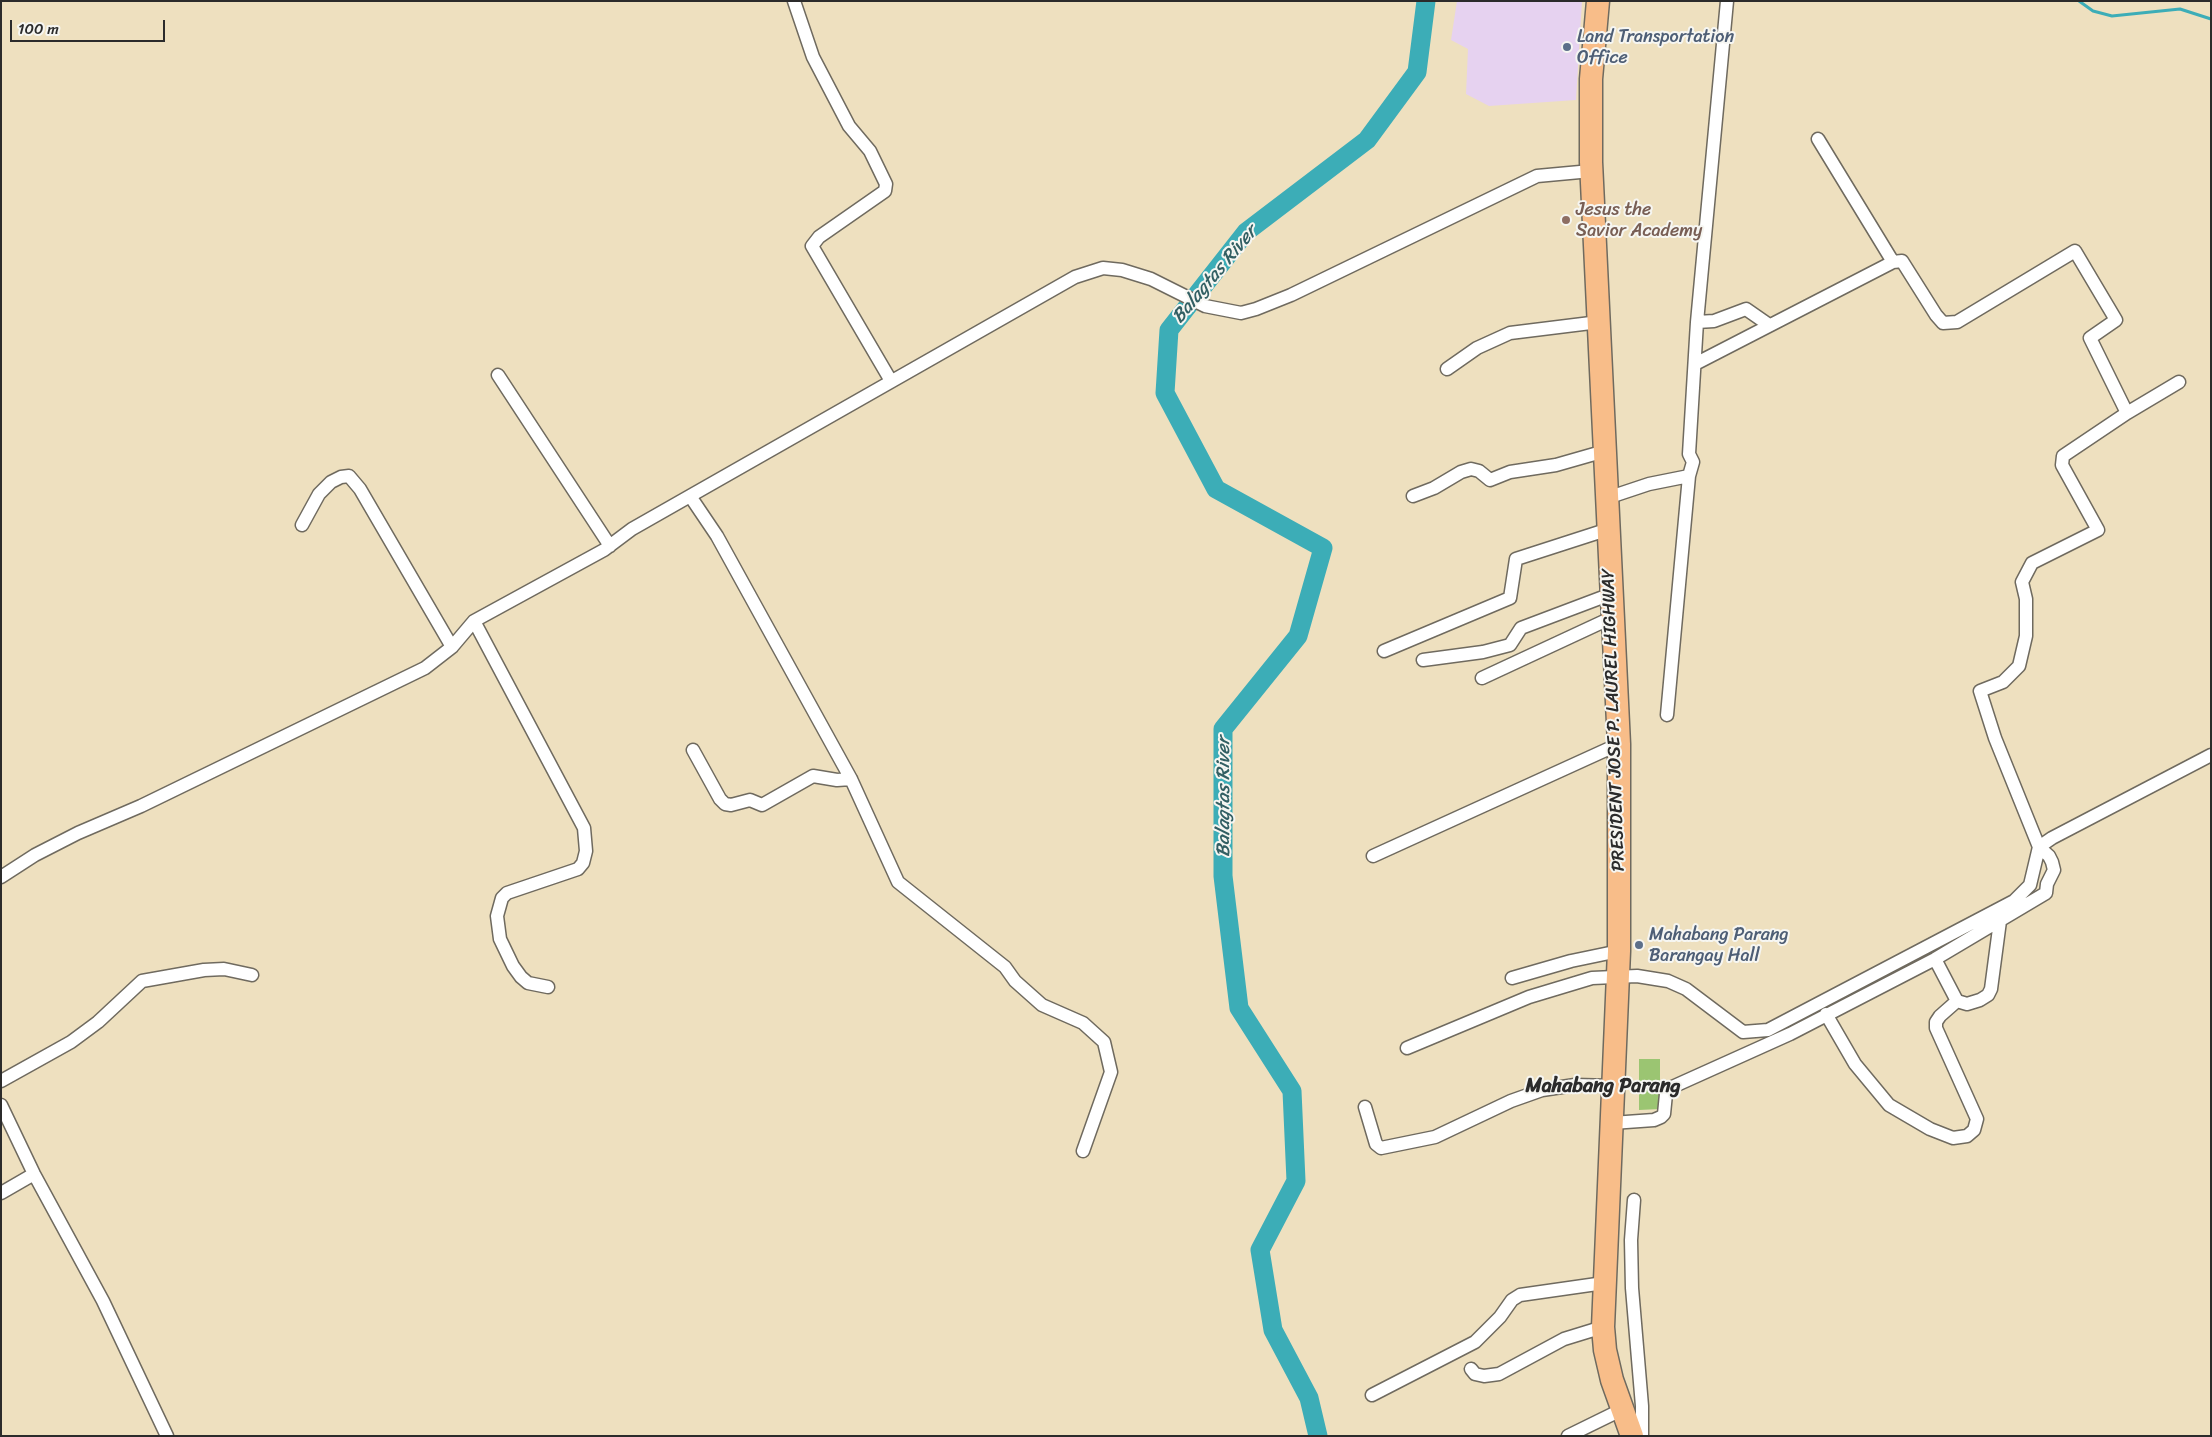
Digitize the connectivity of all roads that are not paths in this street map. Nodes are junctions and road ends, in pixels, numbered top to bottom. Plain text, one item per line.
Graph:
1 (794, 1) edge
2 (1598, 1) edge
3 (1727, 1) edge
4 (1818, 138) dead end
5 (1591, 171) junction
6 (1893, 262) junction
7 (1599, 322) junction
8 (1697, 322) junction
9 (1769, 325) junction
10 (1695, 364) junction
11 (1447, 368) dead end
12 (498, 374) dead end
13 (891, 381) junction
14 (2178, 382) dead end
15 (2127, 413) junction
16 (1605, 450) junction
17 (1688, 476) junction
18 (690, 496) junction
19 (1413, 496) dead end
20 (1607, 498) junction
21 (302, 525) dead end
22 (1609, 529) junction
23 (610, 546) junction
24 (1611, 594) junction
25 (1611, 618) junction
26 (474, 621) junction
27 (452, 647) junction
28 (1384, 651) dead end
29 (1422, 660) dead end
30 (1482, 678) dead end
31 (1667, 715) dead end
32 (1618, 744) junction
33 (693, 750) dead end
34 (2211, 755) edge
35 (851, 779) junction
36 (2039, 847) junction
37 (1372, 856) dead end
38 (1, 877) edge
39 (2000, 921) junction
40 (1619, 951) junction
41 (1935, 959) junction
42 (252, 975) dead end
43 (1618, 977) junction
44 (1512, 978) dead end
45 (548, 987) dead end
46 (1957, 1002) junction
47 (1826, 1014) junction
48 (1407, 1048) dead end
49 (1, 1081) edge
50 (1614, 1086) junction
51 (1, 1105) edge
52 (1365, 1107) dead end
53 (1612, 1123) junction
54 (1082, 1150) dead end
55 (34, 1174) junction
56 (1, 1193) edge
57 (1634, 1200) dead end
58 (1604, 1284) junction
59 (1603, 1327) junction
60 (1471, 1369) dead end
61 (1372, 1395) dead end
62 (1621, 1410) junction
63 (167, 1436) edge
64 (1568, 1436) edge
65 (1632, 1436) edge
66 (1642, 1436) edge

1 - 13 street
2 - 5 highway, PRESIDENT JOSE P. LAUREL HIGHWAY
3 - 8 street
4 - 6 street
5 - 7 highway, PRESIDENT JOSE P. LAUREL HIGHWAY
5 - 13 street
6 - 9 street
6 - 15 street
7 - 11 street
7 - 16 highway, PRESIDENT JOSE P. LAUREL HIGHWAY
8 - 9 street
8 - 10 street
9 - 10 street
10 - 17 street
12 - 23 street
13 - 18 street
14 - 15 street
15 - 36 street
16 - 19 street
16 - 20 highway, PRESIDENT JOSE P. LAUREL HIGHWAY
17 - 20 street
17 - 31 street
18 - 23 street
18 - 35 street
20 - 22 highway, PRESIDENT JOSE P. LAUREL HIGHWAY
21 - 27 street
22 - 24 highway, PRESIDENT JOSE P. LAUREL HIGHWAY
22 - 28 street
23 - 26 street
24 - 25 highway, PRESIDENT JOSE P. LAUREL HIGHWAY
24 - 29 street
25 - 30 street
25 - 32 highway, PRESIDENT JOSE P. LAUREL HIGHWAY
26 - 27 street
26 - 45 street
27 - 38 street
32 - 37 street
32 - 40 highway, PRESIDENT JOSE P. LAUREL HIGHWAY
33 - 35 street
34 - 36 street
35 - 54 street
36 - 39 street
36 - 43 street
39 - 41 street
39 - 46 street
40 - 43 highway, PRESIDENT JOSE P. LAUREL HIGHWAY
40 - 44 street
41 - 46 street
41 - 47 street
42 - 49 street
43 - 48 street
43 - 50 highway, PRESIDENT JOSE P. LAUREL HIGHWAY
46 - 47 street
47 - 53 street
50 - 52 street
50 - 53 highway, PRESIDENT JOSE P. LAUREL HIGHWAY
51 - 55 street
53 - 58 highway, PRESIDENT JOSE P. LAUREL HIGHWAY
55 - 56 street
55 - 63 street
57 - 66 street
58 - 59 highway, PRESIDENT JOSE P. LAUREL HIGHWAY
58 - 61 street
59 - 60 street
59 - 62 highway, PRESIDENT JOSE P. LAUREL HIGHWAY
62 - 64 street
62 - 65 highway, PRESIDENT JOSE P. LAUREL HIGHWAY

